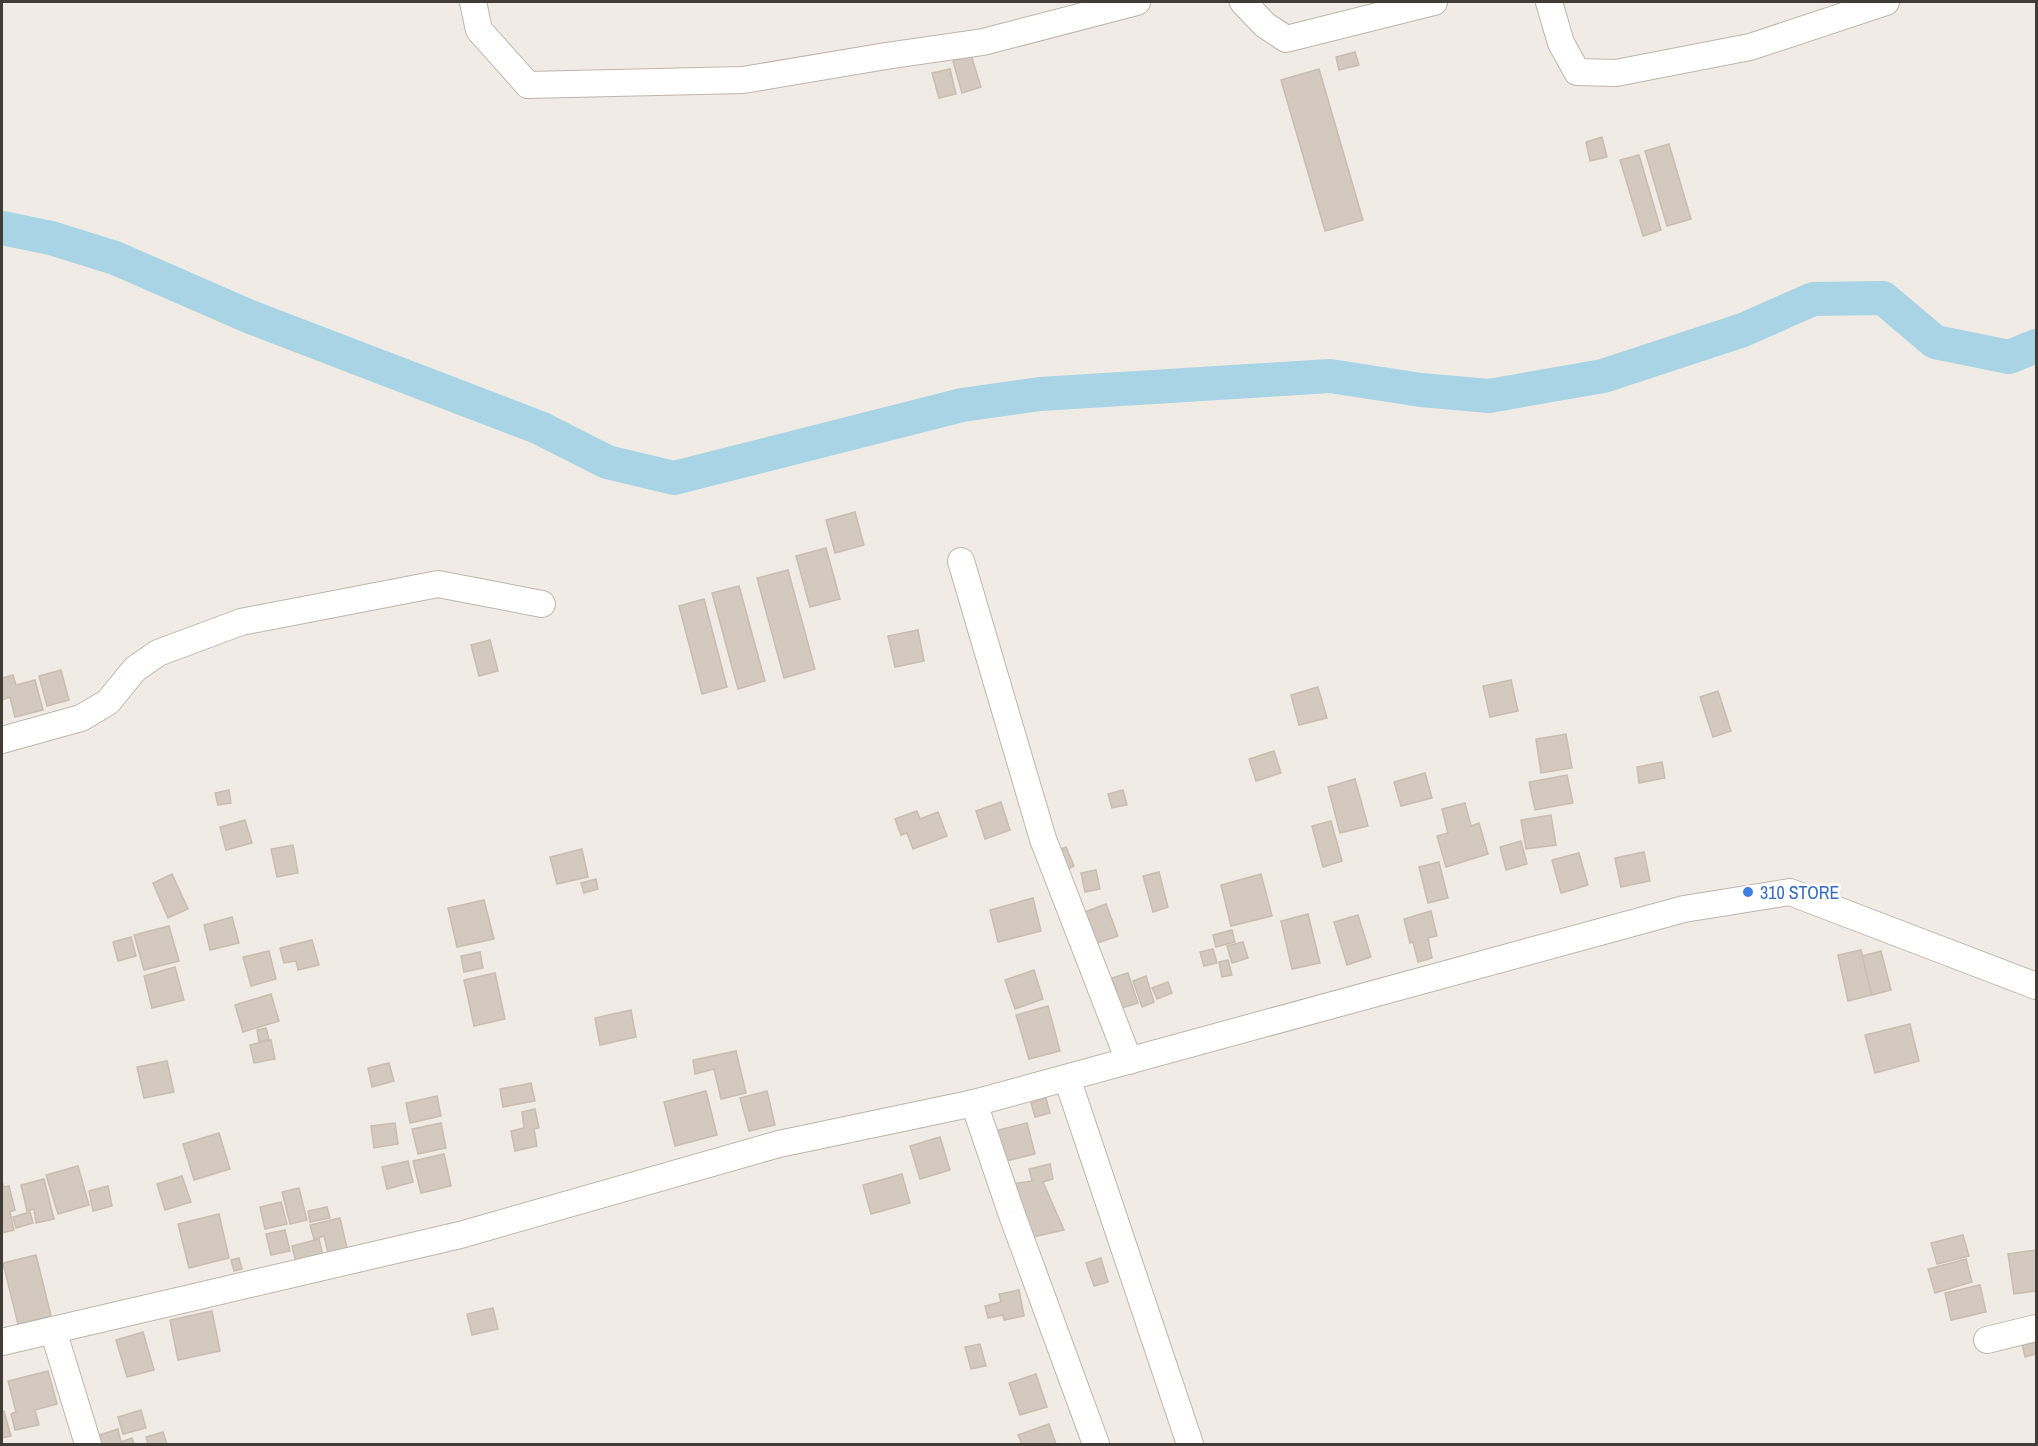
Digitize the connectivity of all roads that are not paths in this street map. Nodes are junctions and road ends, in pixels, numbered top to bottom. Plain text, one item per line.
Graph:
1 (473, 2) edge
2 (1137, 2) edge
3 (1243, 2) edge
4 (1434, 2) edge
5 (1549, 2) edge
6 (1886, 2) edge
7 (961, 561) dead end
8 (542, 604) dead end
9 (2, 740) edge
10 (2037, 986) edge
11 (1129, 1061) junction
12 (1067, 1078) junction
13 (974, 1103) junction
14 (2037, 1328) edge
15 (53, 1330) junction
16 (1987, 1340) dead end
17 (2, 1342) edge
18 (88, 1444) edge
19 (1096, 1444) edge
20 (1190, 1444) edge

1 - 2 street
3 - 4 street
5 - 6 street
7 - 11 street
8 - 9 street
10 - 11 street
11 - 12 street
12 - 13 street
12 - 20 street
13 - 15 street
13 - 19 street
14 - 16 street
15 - 17 street
15 - 18 street

